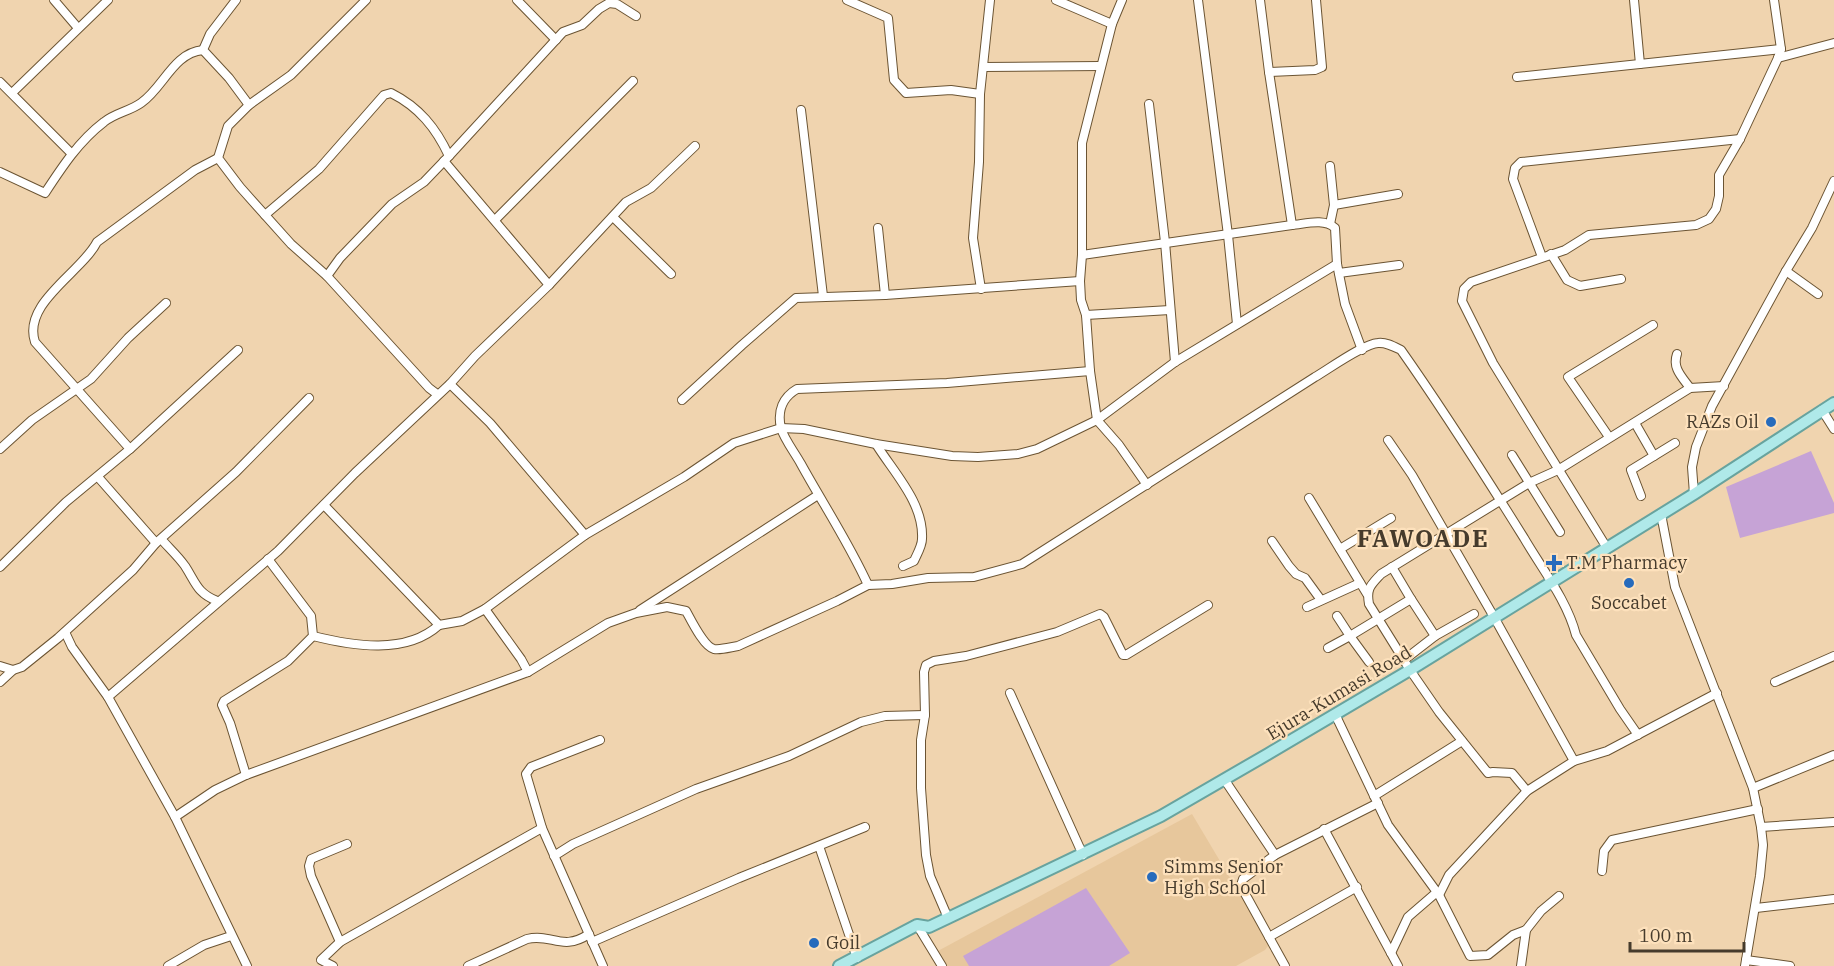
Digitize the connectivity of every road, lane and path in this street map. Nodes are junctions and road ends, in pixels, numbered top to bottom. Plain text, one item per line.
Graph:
1 (54, 0) edge
2 (108, 0) edge
3 (236, 0) edge
4 (366, 0) edge
5 (517, 0) edge
6 (847, 0) edge
7 (990, 0) edge
8 (1056, 0) edge
9 (1122, 0) edge
10 (1198, 0) edge
11 (1260, 0) edge
12 (1316, 0) edge
13 (1634, 0) edge
14 (1774, 0) edge
15 (636, 16) dead end
16 (1112, 24) junction
17 (78, 28) junction
18 (556, 40) junction
19 (1834, 43) edge
20 (1780, 49) junction
21 (203, 50) junction
22 (1778, 58) junction
23 (1640, 64) junction
24 (1101, 66) junction
25 (983, 67) junction
26 (1269, 72) junction
27 (1517, 77) dead end
28 (633, 81) dead end
29 (0, 82) edge
30 (12, 93) junction
31 (980, 94) junction
32 (1149, 104) dead end
33 (249, 105) junction
34 (801, 110) dead end
35 (1740, 139) junction
36 (695, 146) dead end
37 (71, 153) junction
38 (218, 158) junction
39 (447, 159) junction
40 (1330, 166) dead end
41 (0, 172) edge
42 (1834, 182) edge
43 (1398, 194) dead end
44 (1334, 205) junction
45 (265, 215) junction
46 (613, 217) junction
47 (495, 219) junction
48 (1330, 224) junction
49 (1292, 225) junction
50 (878, 228) dead end
51 (1228, 235) junction
52 (1166, 242) junction
53 (1551, 254) junction
54 (1082, 255) junction
55 (1542, 257) junction
56 (1337, 264) junction
57 (1399, 265) dead end
58 (1786, 271) junction
59 (1339, 273) junction
60 (671, 274) dead end
61 (327, 276) junction
62 (1621, 279) dead end
63 (1080, 281) junction
64 (549, 285) junction
65 (981, 289) junction
66 (1818, 294) dead end
67 (885, 295) junction
68 (823, 296) junction
69 (166, 303) dead end
70 (1170, 310) junction
71 (1086, 315) junction
72 (1237, 324) junction
73 (1653, 326) dead end
74 (238, 350) dead end
75 (1362, 350) junction
76 (1677, 354) dead end
77 (1175, 362) junction
78 (1090, 371) junction
79 (450, 384) junction
80 (1724, 386) junction
81 (1690, 388) junction
82 (76, 390) junction
83 (437, 394) junction
84 (309, 398) dead end
85 (682, 400) dead end
86 (1834, 403) edge
87 (1822, 410) junction
88 (1097, 420) junction
89 (1635, 423) junction
90 (781, 428) junction
91 (1834, 429) edge
92 (1609, 437) junction
93 (1389, 440) dead end
94 (1675, 443) dead end
95 (876, 444) junction
96 (0, 449) edge
97 (130, 449) junction
98 (1512, 455) dead end
99 (1654, 456) junction
100 (1558, 470) junction
101 (98, 477) junction
102 (1529, 483) junction
103 (1148, 485) junction
104 (1694, 494) junction
105 (818, 495) junction
106 (1641, 496) dead end
107 (1309, 498) dead end
108 (1500, 501) junction
109 (324, 506) junction
110 (1661, 514) junction
111 (1391, 518) dead end
112 (1560, 532) dead end
113 (585, 535) junction
114 (1445, 535) junction
115 (159, 541) junction
116 (1272, 541) dead end
117 (1607, 548) junction
118 (1340, 549) junction
119 (0, 554) edge
120 (268, 559) junction
121 (6, 561) junction
122 (903, 566) dead end
123 (0, 567) edge
124 (1392, 567) junction
125 (1360, 583) junction
126 (1551, 583) junction
127 (868, 585) junction
128 (1367, 594) junction
129 (1411, 599) junction
130 (1321, 600) junction
131 (217, 601) junction
132 (1208, 605) dead end
133 (1307, 607) dead end
134 (485, 609) junction
135 (636, 613) junction
136 (1474, 614) dead end
137 (1337, 616) dead end
138 (1379, 617) junction
139 (1494, 617) junction
140 (439, 625) junction
141 (65, 632) junction
142 (313, 636) junction
143 (1350, 636) junction
144 (1435, 636) junction
145 (1328, 648) dead end
146 (1834, 656) edge
147 (1404, 660) junction
148 (1369, 662) dead end
149 (0, 666) edge
150 (13, 670) junction
151 (1410, 670) junction
152 (528, 672) junction
153 (0, 682) edge
154 (1775, 682) dead end
155 (1010, 693) dead end
156 (1717, 693) junction
157 (108, 697) junction
158 (1335, 714) junction
159 (926, 715) junction
160 (1638, 735) junction
161 (600, 740) dead end
162 (1462, 741) junction
163 (1834, 755) edge
164 (1574, 761) junction
165 (246, 775) junction
166 (1224, 778) junction
167 (1752, 788) junction
168 (1527, 791) junction
169 (1376, 800) junction
170 (1758, 810) junction
171 (175, 818) junction
172 (1834, 822) edge
173 (865, 827) dead end
174 (1761, 827) junction
175 (542, 828) junction
176 (1324, 829) junction
177 (347, 844) dead end
178 (819, 846) junction
179 (1083, 855) junction
180 (1275, 855) junction
181 (554, 856) junction
182 (1602, 871) dead end
183 (1357, 887) junction
184 (1438, 894) junction
185 (1559, 896) dead end
186 (1834, 899) edge
187 (1756, 908) junction
188 (948, 918) junction
189 (917, 925) junction
190 (1526, 930) junction
191 (231, 936) junction
192 (1269, 937) junction
193 (591, 938) junction
194 (340, 942) junction
195 (1391, 953) junction
196 (856, 958) junction
197 (319, 963) edge
198 (1746, 963) edge
199 (168, 966) edge
200 (247, 966) edge
201 (333, 966) edge
202 (468, 966) edge
203 (603, 966) edge
204 (839, 966) edge
205 (942, 966) edge
206 (1285, 966) edge
207 (1398, 966) edge
208 (1521, 966) edge
209 (1790, 966) edge

1 - 17 street
2 - 17 street
3 - 21 street
4 - 33 street
5 - 18 street
6 - 31 street
7 - 25 street
8 - 16 street
9 - 16 street
10 - 51 street
11 - 26 street
12 - 26 street
13 - 23 street
14 - 20 street
15 - 18 street
16 - 24 street
17 - 30 street
18 - 39 street
19 - 22 street
20 - 22 street
20 - 23 street
21 - 33 street
21 - 37 street
22 - 35 street
23 - 27 street
24 - 25 street
24 - 54 street
25 - 31 street
26 - 49 street
28 - 47 street
29 - 30 street
30 - 37 street
31 - 65 street
32 - 52 street
33 - 38 street
34 - 68 street
35 - 53 street
35 - 55 street
36 - 46 street
37 - 41 street
38 - 45 street
38 - 82 street
39 - 45 street
39 - 47 street
39 - 61 street
40 - 44 street
42 - 58 street
43 - 44 street
44 - 48 street
45 - 61 street
46 - 60 street
46 - 64 street
47 - 64 street
48 - 49 street
48 - 56 street
49 - 51 street
50 - 67 street
51 - 52 street
51 - 72 street
52 - 54 street
52 - 70 street
53 - 55 street
53 - 62 street
54 - 63 street
55 - 100 street
56 - 59 street
56 - 72 street
57 - 59 street
58 - 66 street
58 - 80 street
59 - 75 street
61 - 83 street
63 - 65 street
63 - 71 street
64 - 79 street
65 - 67 street
67 - 68 street
68 - 85 street
69 - 82 street
70 - 71 street
70 - 77 street
71 - 78 street
72 - 77 street
73 - 92 street
74 - 97 street
75 - 103 street
75 - 108 street
76 - 81 street
77 - 88 street
78 - 88 street
78 - 90 street
79 - 83 street
79 - 113 street
80 - 81 street
80 - 104 street
81 - 89 street
82 - 96 street
82 - 97 street
83 - 109 street
84 - 115 street
86 - 87 main road, Ejura-Kumasi Road
87 - 91 street
87 - 104 main road, Ejura-Kumasi Road
88 - 95 street
88 - 103 street
89 - 92 street
89 - 99 street
90 - 95 street
90 - 105 street
90 - 113 street
92 - 100 street
93 - 114 street
94 - 99 street
95 - 122 street
97 - 101 street
98 - 102 street
99 - 106 street
100 - 102 street
100 - 117 street
101 - 115 street
101 - 121 street
102 - 108 street
102 - 112 street
103 - 127 street
104 - 110 main road, Ejura-Kumasi Road
105 - 127 street
105 - 135 street
107 - 118 street
108 - 114 street
108 - 126 street
109 - 120 street
109 - 140 street
110 - 117 main road, Ejura-Kumasi Road
110 - 156 street
111 - 118 street
113 - 134 street
114 - 124 street
114 - 139 street
115 - 131 street
115 - 141 street
116 - 130 street
117 - 126 main road, Ejura-Kumasi Road
118 - 125 street
119 - 121 street
120 - 131 street
120 - 142 street
121 - 123 street
124 - 128 street
124 - 129 street
125 - 128 street
125 - 130 street
126 - 139 main road, Ejura-Kumasi Road
126 - 160 street
127 - 135 street
128 - 138 street
129 - 138 street
129 - 144 street
130 - 133 street
131 - 157 street
132 - 159 street
134 - 140 street
134 - 152 street
135 - 152 street
136 - 144 street
137 - 143 street
138 - 143 street
138 - 147 street
139 - 151 main road, Ejura-Kumasi Road
139 - 164 street
140 - 142 street
141 - 150 street
141 - 157 street
142 - 165 street
143 - 145 street
143 - 148 street
144 - 147 street
146 - 154 street
147 - 151 street
149 - 150 street
150 - 153 street
151 - 158 main road, Ejura-Kumasi Road
151 - 162 street
152 - 165 street
155 - 179 street
156 - 160 street
156 - 167 street
157 - 171 street
158 - 166 main road, Ejura-Kumasi Road
158 - 169 street
159 - 181 street
159 - 188 street
160 - 164 street
161 - 175 street
162 - 168 street
162 - 169 street
163 - 167 street
164 - 168 street
165 - 171 street
166 - 179 main road, Ejura-Kumasi Road
166 - 180 street
167 - 170 street
168 - 184 street
169 - 176 street
169 - 184 street
170 - 174 street
170 - 182 street
171 - 191 street
172 - 174 street
173 - 178 street
174 - 187 street
175 - 181 street
175 - 194 street
176 - 180 street
176 - 183 street
177 - 194 street
178 - 193 street
178 - 196 street
179 - 188 main road, Ejura-Kumasi Road
180 - 192 street
181 - 193 street
183 - 192 street
183 - 195 street
184 - 190 street
184 - 195 street
185 - 190 street
186 - 187 street
187 - 198 street
188 - 189 main road, Ejura-Kumasi Road
189 - 196 main road, Ejura-Kumasi Road
189 - 205 street
190 - 208 street
191 - 199 street
191 - 200 street
192 - 206 street
193 - 202 street
193 - 203 street
194 - 197 street
195 - 207 street
196 - 204 main road, Ejura-Kumasi Road
197 - 201 street
198 - 209 street

